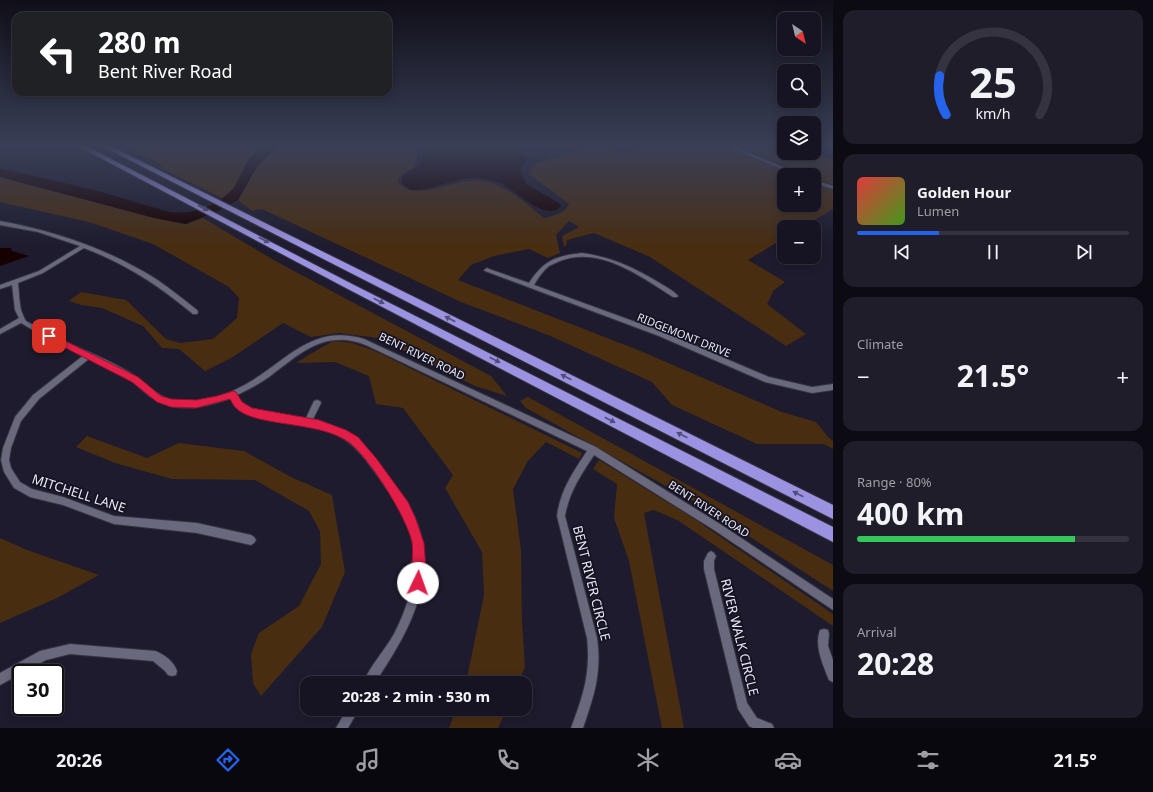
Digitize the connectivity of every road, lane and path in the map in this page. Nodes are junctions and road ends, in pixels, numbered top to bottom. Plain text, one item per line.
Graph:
1 (145, 179) edge
2 (170, 179) edge
3 (821, 184) edge
4 (833, 188) edge
5 (0, 223) edge
6 (83, 246) junction
7 (487, 270) dead end
8 (15, 282) junction
9 (530, 286) junction
10 (0, 287) edge
11 (675, 296) dead end
12 (195, 312) dead end
13 (21, 320) junction
14 (0, 332) edge
15 (89, 356) junction
16 (833, 387) edge
17 (233, 394) junction
18 (317, 403) dead end
19 (308, 422) junction
20 (593, 450) junction
21 (833, 512) edge
22 (833, 535) edge
23 (251, 540) dead end
24 (711, 556) dead end
25 (833, 605) edge
26 (824, 634) dead end
27 (172, 671) dead end
28 (373, 676) edge
29 (833, 676) edge
30 (0, 680) edge
31 (349, 716) edge
32 (342, 728) edge
33 (577, 728) edge
34 (768, 728) edge

1 -> 22 highway
21 -> 2 highway
3 - 4 street
5 - 6 street
6 - 8 street
6 - 12 street
7 - 9 street, RIDGEMONT DRIVE
8 - 10 street
8 - 13 street
9 - 11 street
9 - 16 street, RIDGEMONT DRIVE
13 - 14 street
13 - 15 street, BENT RIVER ROAD
15 - 17 street, BENT RIVER ROAD
15 - 23 street, MITCHELL LANE
17 - 19 street
17 - 20 street, BENT RIVER ROAD
18 - 19 street
19 - 28 street
20 - 25 street, BENT RIVER ROAD
20 - 33 street, BENT RIVER CIRCLE
24 - 34 street, RIVER WALK CIRCLE
26 - 29 street
27 - 30 street
31 - 32 street

